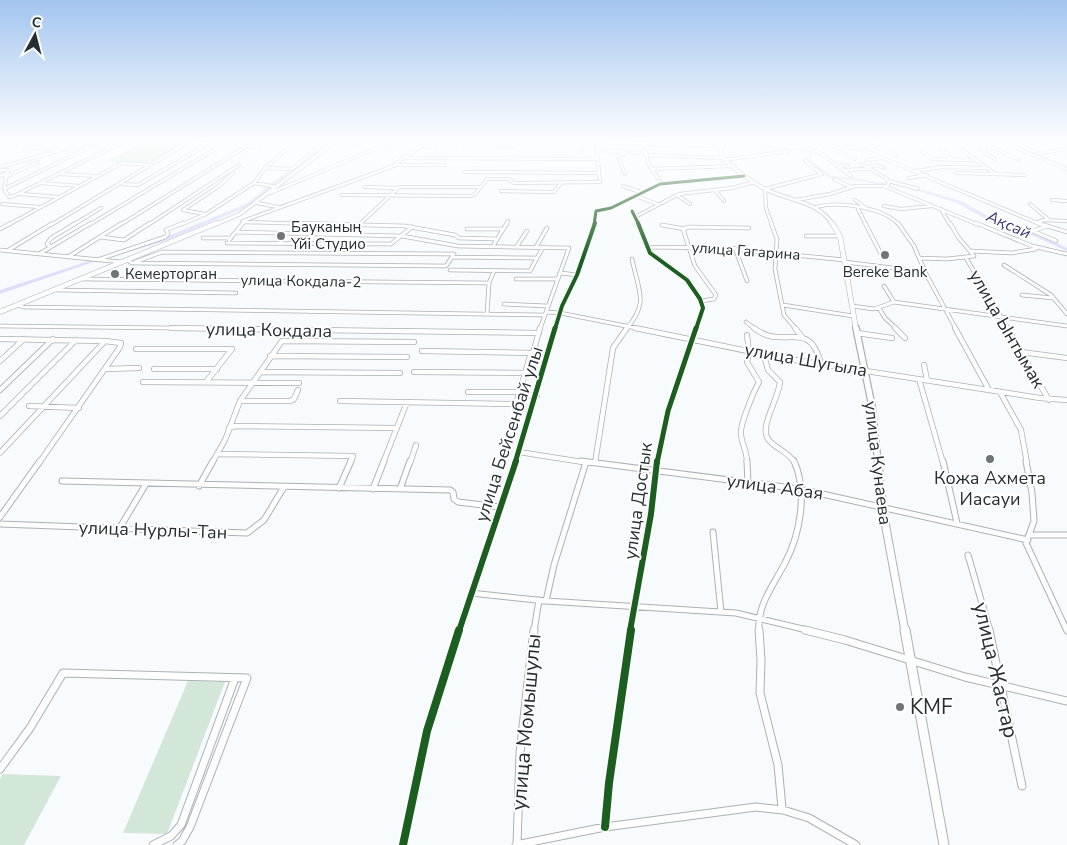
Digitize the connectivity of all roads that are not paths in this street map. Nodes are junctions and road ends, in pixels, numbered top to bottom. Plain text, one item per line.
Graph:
1 (5, 180) edge
2 (22, 180) edge
3 (46, 180) edge
4 (89, 180) edge
5 (127, 180) edge
6 (144, 180) edge
7 (164, 180) edge
8 (191, 180) edge
9 (215, 180) edge
10 (225, 180) edge
11 (256, 180) edge
12 (283, 180) edge
13 (300, 180) edge
14 (351, 180) edge
15 (486, 180) edge
16 (512, 180) edge
17 (600, 180) edge
18 (660, 180) edge
19 (699, 180) edge
20 (751, 180) edge
21 (798, 180) edge
22 (837, 180) edge
23 (883, 180) edge
24 (939, 180) edge
25 (754, 182) junction
26 (41, 183) junction
27 (254, 183) junction
28 (561, 183) junction
29 (121, 184) junction
30 (662, 184) junction
31 (888, 184) junction
32 (80, 186) junction
33 (365, 186) dead end
34 (623, 186) dead end
35 (274, 187) junction
36 (481, 187) junction
37 (398, 188) junction
38 (851, 188) junction
39 (4, 189) junction
40 (765, 189) junction
41 (918, 189) dead end
42 (715, 190) junction
43 (501, 191) dead end
44 (270, 193) junction
45 (642, 193) junction
46 (19, 194) junction
47 (342, 195) dead end
48 (677, 195) junction
49 (390, 196) junction
50 (636, 196) junction
51 (59, 197) junction
52 (796, 200) junction
53 (856, 200) dead end
54 (1052, 200) dead end
55 (724, 201) dead end
56 (1067, 201) edge
57 (257, 203) junction
58 (2, 204) dead end
59 (657, 204) junction
60 (690, 204) dead end
61 (1030, 204) dead end
62 (884, 206) dead end
63 (934, 206) junction
64 (41, 207) junction
65 (278, 207) junction
66 (816, 207) junction
67 (101, 208) dead end
68 (858, 208) junction
69 (867, 209) junction
70 (942, 209) junction
71 (206, 214) junction
72 (1049, 220) junction
73 (508, 221) dead end
74 (1067, 221) edge
75 (243, 222) junction
76 (1037, 223) junction
77 (359, 225) junction
78 (662, 225) dead end
79 (1048, 226) junction
80 (412, 227) junction
81 (547, 228) dead end
82 (685, 228) junction
83 (749, 228) dead end
84 (0, 229) edge
85 (466, 229) dead end
86 (504, 229) junction
87 (527, 231) dead end
88 (236, 232) junction
89 (1067, 232) edge
90 (402, 236) junction
91 (806, 236) dead end
92 (840, 236) junction
93 (100, 237) junction
94 (203, 238) dead end
95 (231, 238) junction
96 (497, 239) junction
97 (1056, 241) dead end
98 (442, 243) junction
99 (493, 246) junction
100 (518, 246) junction
101 (536, 246) junction
102 (688, 246) junction
103 (52, 247) junction
104 (543, 247) junction
105 (648, 248) junction
106 (735, 248) junction
107 (1035, 249) junction
108 (0, 250) edge
109 (7, 251) junction
110 (776, 251) junction
111 (971, 251) junction
112 (40, 254) junction
113 (442, 254) junction
114 (881, 254) dead end
115 (1067, 254) edge
116 (68, 257) junction
117 (452, 257) junction
118 (537, 258) junction
119 (920, 258) junction
120 (966, 258) junction
121 (97, 260) junction
122 (127, 260) junction
123 (632, 260) dead end
124 (845, 261) junction
125 (121, 262) junction
126 (132, 263) junction
127 (1004, 265) dead end
128 (450, 270) dead end
129 (494, 271) junction
130 (561, 272) junction
131 (925, 272) junction
132 (577, 275) junction
133 (83, 279) junction
134 (516, 279) dead end
135 (558, 279) junction
136 (747, 281) dead end
137 (489, 283) junction
138 (884, 286) dead end
139 (56, 290) junction
140 (236, 293) dead end
141 (1022, 295) dead end
142 (1055, 298) junction
143 (701, 301) junction
144 (894, 302) junction
145 (504, 304) dead end
146 (18, 305) junction
147 (783, 305) junction
148 (547, 306) junction
149 (852, 306) junction
150 (879, 308) junction
151 (946, 310) junction
152 (0, 312) edge
153 (560, 313) junction
154 (487, 314) junction
155 (545, 314) junction
156 (1067, 314) edge
157 (853, 316) junction
158 (1001, 317) junction
159 (746, 322) dead end
160 (0, 326) edge
161 (1067, 326) edge
162 (627, 327) junction
163 (403, 332) junction
164 (539, 333) junction
165 (857, 333) junction
166 (747, 335) dead end
167 (802, 337) junction
168 (892, 338) dead end
169 (905, 338) dead end
170 (0, 339) edge
171 (24, 339) junction
172 (53, 340) junction
173 (76, 340) junction
174 (694, 340) junction
175 (105, 341) junction
176 (401, 342) junction
177 (414, 342) dead end
178 (136, 349) dead end
179 (422, 351) dead end
180 (749, 351) junction
181 (1021, 352) junction
182 (531, 353) junction
183 (764, 354) junction
184 (270, 356) junction
185 (407, 357) dead end
186 (1067, 358) edge
187 (0, 361) edge
188 (821, 364) junction
189 (924, 365) dead end
190 (138, 368) dead end
191 (106, 369) junction
192 (154, 369) dead end
193 (217, 369) junction
194 (865, 370) junction
195 (260, 372) junction
196 (414, 372) dead end
197 (400, 373) dead end
198 (526, 373) junction
199 (919, 379) junction
200 (927, 380) junction
201 (144, 382) dead end
202 (206, 382) junction
203 (252, 382) junction
204 (299, 383) dead end
205 (0, 390) edge
206 (298, 390) dead end
207 (989, 390) junction
208 (468, 392) dead end
209 (1000, 392) junction
210 (519, 393) junction
211 (537, 396) junction
212 (1049, 400) junction
213 (1067, 400) edge
214 (240, 401) junction
215 (340, 401) dead end
216 (407, 402) junction
217 (29, 406) dead end
218 (44, 407) junction
219 (79, 408) junction
220 (0, 416) edge
221 (229, 428) junction
222 (397, 428) junction
223 (416, 445) dead end
224 (519, 452) junction
225 (0, 453) edge
226 (217, 454) junction
227 (586, 462) junction
228 (594, 463) junction
229 (656, 471) junction
230 (62, 481) dead end
231 (748, 483) junction
232 (146, 484) junction
233 (200, 486) junction
234 (284, 488) junction
235 (340, 488) junction
236 (373, 489) junction
237 (400, 489) junction
238 (800, 489) junction
239 (500, 506) junction
240 (882, 506) junction
241 (0, 517) edge
242 (0, 524) edge
243 (957, 524) junction
244 (119, 528) junction
245 (713, 532) dead end
246 (1067, 535) edge
247 (1028, 537) junction
248 (968, 555) dead end
249 (471, 593) junction
250 (542, 601) junction
251 (634, 606) junction
252 (721, 612) junction
253 (759, 618) junction
254 (1067, 631) edge
255 (909, 660) junction
256 (235, 678) junction
257 (1001, 686) junction
258 (1067, 701) edge
259 (0, 768) edge
260 (1022, 786) dead end
261 (782, 808) junction
262 (606, 827) junction
263 (153, 845) edge
264 (177, 845) edge
265 (403, 845) edge
266 (517, 845) edge
267 (856, 845) edge
268 (944, 845) edge

1 - 39 street
2 - 39 street
3 - 26 street
4 - 32 street
5 - 29 street
6 - 29 street
7 - 103 street
8 - 93 street
9 - 93 street
10 - 71 street
11 - 27 street
12 - 35 main road
13 - 44 street
14 - 65 street
15 - 36 street
16 - 28 street
17 - 28 street
18 - 30 street
19 - 30 street, улица Бейсенбай улы
20 - 25 main road, улица Кунаева
21 - 40 street
22 - 38 street
23 - 31 street
24 - 76 street
25 - 40 main road, улица Кунаева
25 - 42 street
26 - 32 street
26 - 46 street
27 - 35 street
27 - 71 street
28 - 43 street
29 - 109 street
30 - 45 street, улица Бейсенбай улы
31 - 38 street
31 - 41 street
31 - 63 street
32 - 51 street
33 - 37 street
34 - 45 street
35 - 44 main road
36 - 37 street
36 - 49 street
37 - 49 street
38 - 52 street
39 - 46 street
40 - 52 main road, улица Кунаева
40 - 110 street
42 - 48 street
42 - 55 street
44 - 57 main road
45 - 50 street, улица Бейсенбай улы
46 - 51 street
47 - 49 street
48 - 59 street
48 - 60 street
49 - 77 street
50 - 59 street
50 - 132 street, улица Бейсенбай улы
51 - 64 street
52 - 66 main road, улица Кунаева
53 - 69 street
54 - 56 street
57 - 65 street
57 - 122 main road
58 - 64 street
59 - 105 street
61 - 72 street
62 - 63 street
63 - 70 street
64 - 84 street
65 - 75 street
66 - 68 street
66 - 92 main road, улица Кунаева
67 - 103 street
68 - 69 street
68 - 114 street
69 - 119 street
70 - 107 street
70 - 111 street
71 - 121 street
72 - 74 street
72 - 76 street
73 - 86 street
75 - 77 street
75 - 88 street
76 - 79 street
77 - 80 street
78 - 82 street
79 - 89 street
79 - 97 street
80 - 90 street
80 - 96 street
81 - 101 street
82 - 83 street
82 - 102 street
85 - 86 street
86 - 96 street
87 - 100 street
88 - 90 street
88 - 95 street
90 - 95 street
90 - 98 street
91 - 92 street
92 - 124 main road, улица Кунаева
93 - 116 street
94 - 95 street
96 - 99 street
98 - 99 street
98 - 113 street
99 - 100 street
100 - 101 street
101 - 104 street
102 - 105 street, улица Гагарина
102 - 106 street, улица Гагарина
102 - 143 street
103 - 112 street
104 - 118 street
104 - 130 street
105 - 143 street
106 - 110 street, улица Гагарина
106 - 136 street
107 - 111 street
107 - 115 street
108 - 109 street
109 - 112 street
110 - 124 street, улица Гагарина
110 - 147 street
111 - 120 street
112 - 116 street
113 - 117 street
113 - 126 street
116 - 121 street
117 - 118 street
117 - 126 street
118 - 129 street
119 - 120 street
119 - 131 street
120 - 158 street, улица Ынтымак
121 - 125 street
122 - 125 main road
122 - 126 street
123 - 162 street
124 - 131 street, улица Гагарина
124 - 149 main road, улица Кунаева
125 - 133 main road
127 - 142 street
128 - 129 street
129 - 137 street
130 - 132 street
130 - 135 street
131 - 151 street
132 - 153 street, улица Бейсенбай улы
133 - 137 street, улица Кокдала-2
133 - 139 main road
134 - 135 street
135 - 148 street
137 - 154 street
138 - 144 street
139 - 140 street
139 - 146 main road
141 - 142 street
142 - 156 street
143 - 174 street, улица Достык
144 - 150 street
144 - 151 street
145 - 148 street
146 - 152 main road
146 - 154 street, улица Шугыла
147 - 157 street
147 - 167 street
148 - 155 street
149 - 150 street
149 - 157 main road, улица Кунаева
150 - 169 street
151 - 158 street
151 - 207 street
153 - 155 street, улица Шугыла
153 - 162 street, улица Шугыла
153 - 211 street, улица Бейсенбай улы
154 - 155 street, улица Шугыла
155 - 164 street
157 - 165 main road, улица Кунаева
158 - 161 street
158 - 181 street, улица Ынтымак
159 - 167 street
160 - 163 street, улица Кокдала
162 - 174 street, улица Шугыла
162 - 228 street
163 - 164 street, улица Кокдала
163 - 176 street
164 - 182 street
165 - 168 street
165 - 194 main road, улица Кунаева
166 - 180 street
167 - 188 street
170 - 171 street
171 - 172 street
171 - 187 street
172 - 173 street
172 - 205 street
173 - 175 street
173 - 220 street
174 - 180 street, улица Шугыла
174 - 229 street, улица Достык
175 - 191 street
175 - 218 street
176 - 177 street
176 - 184 street
178 - 193 street
179 - 182 street
180 - 183 street, улица Шугыла
180 - 231 street
181 - 186 street
181 - 212 street, улица Ынтымак
182 - 198 street
183 - 188 street, улица Шугыла
183 - 238 street
184 - 185 street
184 - 195 street
188 - 194 street, улица Шугыла
189 - 200 street
190 - 191 street
191 - 219 street
192 - 193 street
193 - 202 street
194 - 199 street, улица Шугыла
194 - 240 main road, улица Кунаева
195 - 197 street
195 - 203 street
196 - 198 street
198 - 210 street
199 - 200 street, улица Шугыла
199 - 243 street
200 - 207 street, улица Шугыла
201 - 202 street
202 - 203 street
203 - 204 street
203 - 214 street
206 - 214 street
207 - 209 street, улица Шугыла
208 - 210 street
209 - 212 street, улица Шугыла
209 - 247 street
210 - 211 street
210 - 216 street
211 - 224 street, улица Бейсенбай улы
212 - 213 street, улица Шугыла
214 - 221 street
215 - 216 street
216 - 222 street
217 - 218 street
218 - 219 street
218 - 225 street
219 - 241 street
221 - 222 street
221 - 226 street
222 - 236 street
223 - 237 street
224 - 227 street, улица Абая
224 - 239 street, улица Бейсенбай улы
226 - 233 street
226 - 235 street
227 - 228 street, улица Абая
227 - 250 street, улица Момышулы
228 - 229 street, улица Абая
229 - 231 street, улица Абая
229 - 251 street, улица Достык
230 - 232 street
231 - 238 street, улица Абая
232 - 233 street
232 - 244 street
233 - 234 street
234 - 235 street
234 - 244 street, улица Нурлы-Тан
235 - 236 street
236 - 237 street
237 - 239 street
238 - 240 street, улица Абая
238 - 253 street
239 - 249 street, улица Бейсенбай улы
240 - 243 street, улица Абая
240 - 255 main road, улица Кунаева
242 - 244 street, улица Нурлы-Тан
243 - 247 street, улица Абая
245 - 252 street
246 - 247 street, улица Абая
247 - 254 street
248 - 257 street, улица Жастар
249 - 250 street
249 - 265 street, улица Бейсенбай улы
250 - 251 street
250 - 266 street, улица Момышулы
251 - 252 street
251 - 262 street, улица Достык
252 - 253 street
253 - 255 street
253 - 261 street
255 - 257 street
255 - 268 main road, улица Кунаева
256 - 259 street
256 - 263 street
256 - 264 street
257 - 258 street
257 - 260 street, улица Жастар
261 - 262 street
261 - 267 street
262 - 266 street

